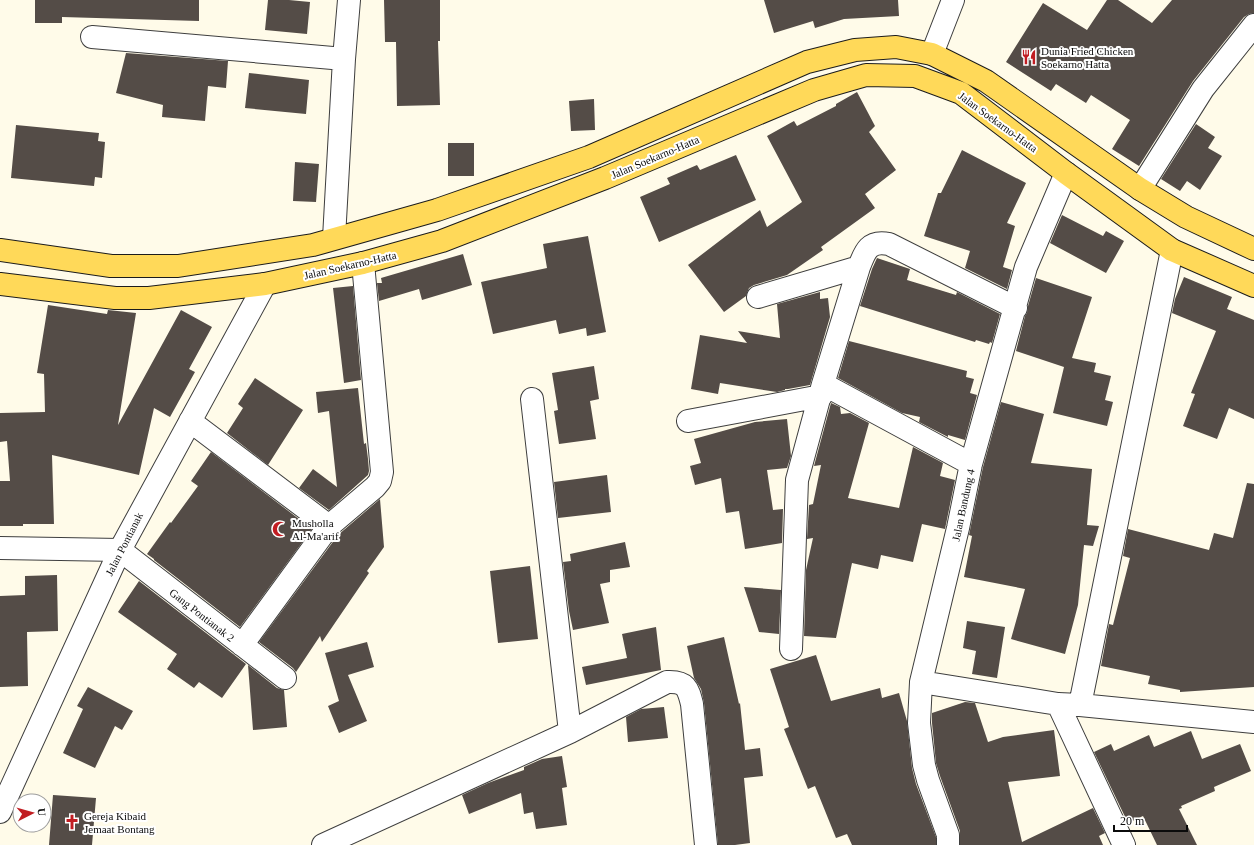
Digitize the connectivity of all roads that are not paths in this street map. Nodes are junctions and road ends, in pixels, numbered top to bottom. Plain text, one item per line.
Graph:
1 (349, 0) edge
2 (953, 0) edge
3 (1254, 25) edge
4 (92, 37) dead end
5 (932, 54) junction
6 (344, 59) junction
7 (1066, 173) junction
8 (1140, 188) junction
9 (334, 238) junction
10 (313, 245) junction
11 (1254, 248) edge
12 (0, 250) edge
13 (1172, 250) junction
14 (363, 263) junction
15 (858, 267) junction
16 (315, 273) junction
17 (0, 284) edge
18 (265, 284) junction
19 (1254, 286) edge
20 (758, 297) dead end
21 (1016, 308) junction
22 (822, 390) junction
23 (532, 399) dead end
24 (190, 421) junction
25 (688, 421) dead end
26 (971, 464) junction
27 (329, 526) junction
28 (0, 548) edge
29 (120, 550) junction
30 (242, 645) junction
31 (791, 649) dead end
32 (285, 678) dead end
33 (920, 682) junction
34 (1058, 704) junction
35 (1080, 704) junction
36 (1254, 722) edge
37 (570, 732) junction
38 (0, 812) edge
39 (323, 845) edge
40 (706, 845) edge
41 (948, 845) edge
42 (1124, 845) edge

1 - 6 street
2 - 5 street
3 - 8 street
4 - 6 street
5 - 8 main road
5 - 9 main road
6 - 9 street
7 - 13 main road, Jalan Soekarno-Hatta
7 - 14 main road, Jalan Soekarno-Hatta
7 - 21 street, Jalan Bandung 4
8 - 11 main road
9 - 10 main road
10 - 12 main road
10 - 16 main road
13 - 19 main road, Jalan Soekarno-Hatta
13 - 35 street
14 - 16 main road, Jalan Soekarno-Hatta
14 - 27 street
15 - 20 street
15 - 21 street
15 - 22 street
16 - 18 main road, Jalan Soekarno-Hatta
17 - 18 main road, Jalan Soekarno-Hatta
18 - 24 street, Jalan Pontianak
21 - 26 street, Jalan Bandung 4
22 - 25 street
22 - 26 street
22 - 31 street
23 - 37 street
24 - 27 street
24 - 29 street, Jalan Pontianak
26 - 33 street, Jalan Bandung 4
27 - 30 street
28 - 29 street
29 - 30 street, Gang Pontianak 2
29 - 38 street, Jalan Pontianak
30 - 32 street, Gang Pontianak 2
33 - 34 street
33 - 41 street, Jalan Bandung 4
34 - 35 street
34 - 42 street
35 - 36 street
37 - 39 street
37 - 40 street

